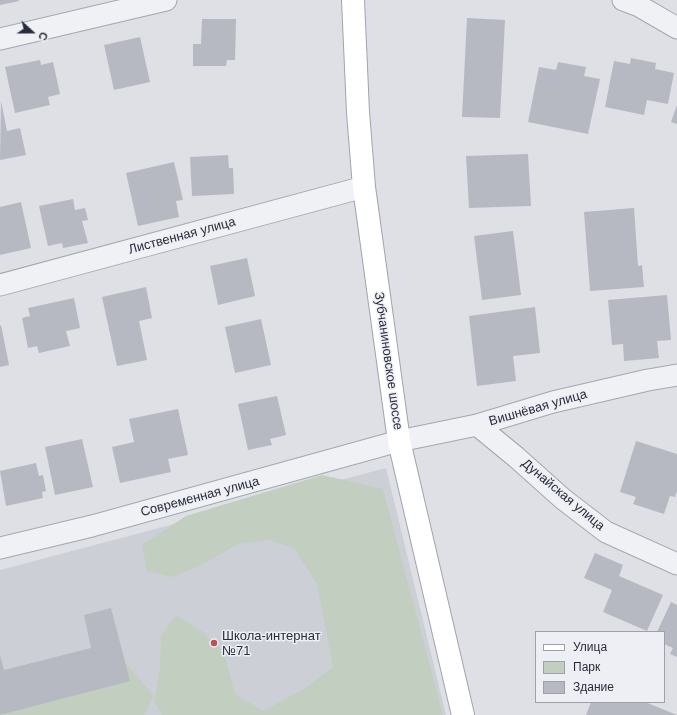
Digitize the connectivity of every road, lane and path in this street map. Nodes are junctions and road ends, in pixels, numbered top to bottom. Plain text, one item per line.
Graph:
1 (166, 0) edge
2 (353, 0) edge
3 (623, 0) edge
4 (677, 28) edge
5 (0, 39) edge
6 (364, 187) junction
7 (0, 286) edge
8 (677, 375) edge
9 (477, 426) junction
10 (399, 441) junction
11 (0, 548) edge
12 (677, 564) edge
13 (463, 715) edge

1 - 5 street
2 - 6 main road, Зубчаниновское шоссе
3 - 4 street
6 - 7 street, Лиственная улица
6 - 10 main road, Зубчаниновское шоссе
8 - 9 street, Вишнёвая улица
9 - 10 street, Вишнёвая улица
9 - 12 street, Дунайская улица
10 - 11 street, Современная улица
10 - 13 main road, Зубчаниновское шоссе

